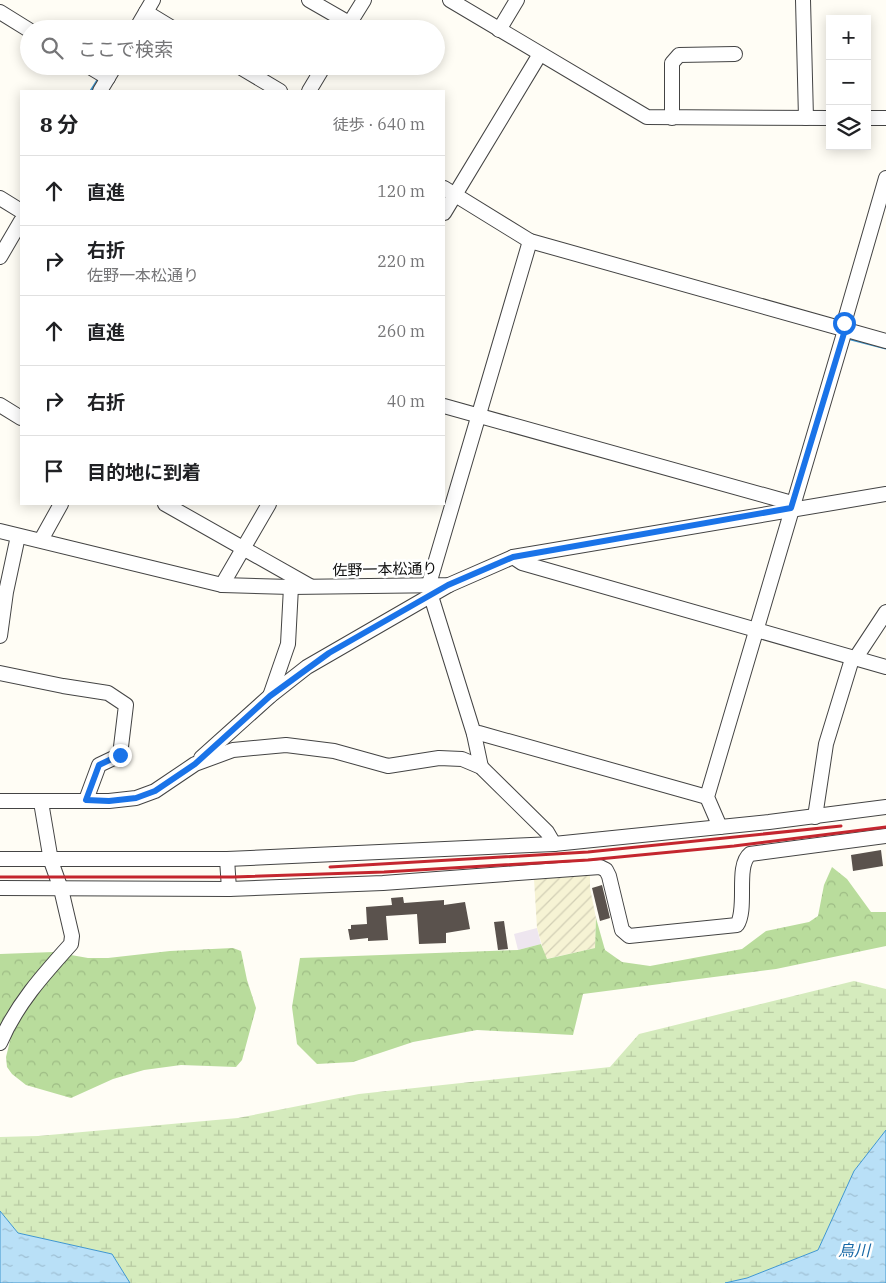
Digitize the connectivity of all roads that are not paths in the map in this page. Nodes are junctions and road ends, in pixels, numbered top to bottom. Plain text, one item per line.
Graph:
1 (309, 0) edge
2 (364, 0) edge
3 (450, 0) edge
4 (517, 0) edge
5 (803, 0) edge
6 (150, 6) edge
7 (0, 12) edge
8 (141, 20) edge
9 (165, 20) edge
10 (339, 20) edge
11 (352, 20) edge
12 (20, 24) edge
13 (499, 30) junction
14 (540, 54) junction
15 (735, 54) dead end
16 (109, 75) edge
17 (253, 75) edge
18 (319, 75) edge
19 (101, 90) edge
20 (278, 90) edge
21 (310, 90) edge
22 (672, 118) junction
23 (806, 118) junction
24 (826, 118) edge
25 (871, 118) edge
26 (886, 118) edge
27 (886, 178) edge
28 (449, 192) edge
29 (0, 198) edge
30 (445, 209) edge
31 (20, 210) edge
32 (20, 223) edge
33 (530, 241) junction
34 (0, 257) edge
35 (845, 330) junction
36 (886, 342) edge
37 (0, 405) edge
38 (445, 406) edge
39 (479, 414) junction
40 (20, 417) edge
41 (886, 494) edge
42 (60, 505) edge
43 (167, 505) edge
44 (268, 505) edge
45 (792, 505) junction
46 (0, 531) edge
47 (18, 536) junction
48 (40, 540) junction
49 (242, 548) junction
50 (513, 557) junction
51 (222, 585) junction
52 (311, 586) junction
53 (291, 587) junction
54 (430, 590) junction
55 (886, 612) edge
56 (755, 631) junction
57 (0, 636) edge
58 (853, 659) junction
59 (886, 667) edge
60 (0, 673) edge
61 (270, 696) junction
62 (474, 734) junction
63 (195, 764) junction
64 (481, 767) junction
65 (707, 797) junction
66 (86, 800) junction
67 (0, 801) edge
68 (41, 802) junction
69 (886, 807) edge
70 (815, 817) junction
71 (720, 827) junction
72 (886, 836) edge
73 (554, 844) junction
74 (0, 859) edge
75 (227, 859) junction
76 (51, 860) junction
77 (0, 888) edge
78 (61, 889) junction
79 (229, 889) junction
80 (0, 1043) edge

1 - 10 street
2 - 11 street
3 - 13 street
4 - 13 street
5 - 23 street
6 - 8 street
6 - 9 street
7 - 12 street
13 - 14 street
14 - 22 street
14 - 28 street
15 - 22 street
16 - 19 street
17 - 20 street
18 - 21 street
22 - 23 street
23 - 24 street
25 - 26 street
27 - 35 street
28 - 30 street
28 - 33 street
29 - 31 street
32 - 34 street
33 - 35 street
33 - 39 street
35 - 36 street
35 - 45 street
37 - 40 street
38 - 39 street
39 - 45 street
39 - 54 street
41 - 45 street, 佐野一本松通り
42 - 48 street
43 - 49 street
44 - 49 street
45 - 50 street, 佐野一本松通り
45 - 56 street
46 - 47 street, 佐野一本松通り
47 - 48 street, 佐野一本松通り
47 - 57 street
48 - 51 street, 佐野一本松通り
49 - 51 street
49 - 52 street
50 - 54 street, 佐野一本松通り
50 - 56 street
51 - 53 street, 佐野一本松通り
52 - 53 street, 佐野一本松通り
52 - 54 street, 佐野一本松通り
53 - 61 street
54 - 61 street
54 - 62 street
55 - 58 street
56 - 58 street
56 - 65 street
58 - 59 street
58 - 70 street
60 - 66 street
61 - 63 street
62 - 64 street
62 - 65 street
63 - 64 street
63 - 66 street
64 - 73 street
65 - 71 street
66 - 68 street
67 - 68 street
68 - 76 street
69 - 70 street
70 - 71 street
71 - 73 street
72 - 79 street
73 - 75 street
74 - 76 street
75 - 76 street
75 - 79 street
76 - 78 street
77 - 78 street
78 - 79 street
78 - 80 street

